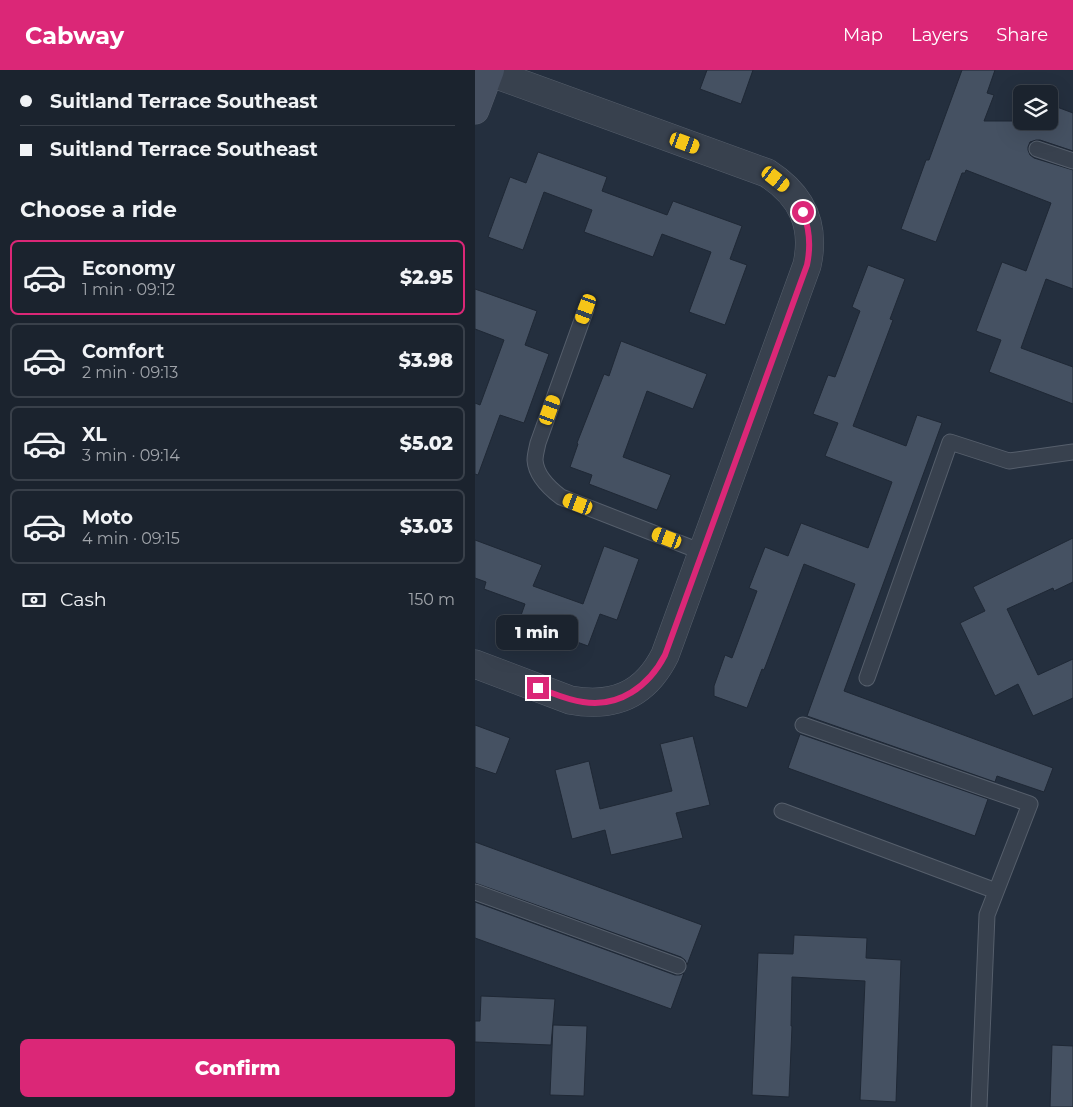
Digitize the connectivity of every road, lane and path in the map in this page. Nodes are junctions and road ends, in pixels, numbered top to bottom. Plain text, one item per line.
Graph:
1 (490, 71) edge
2 (475, 110) edge
3 (1037, 149) dead end
4 (1073, 161) edge
5 (586, 309) dead end
6 (1073, 452) edge
7 (702, 552) junction
8 (475, 664) edge
9 (867, 678) dead end
10 (803, 725) dead end
11 (782, 811) dead end
12 (996, 891) junction
13 (475, 892) edge
14 (678, 966) dead end
15 (979, 1107) edge

1 - 2 main road
1 - 7 street
3 - 4 lane
5 - 7 lane
6 - 9 lane
7 - 8 street
10 - 12 lane
11 - 12 lane
12 - 15 lane
13 - 14 lane

